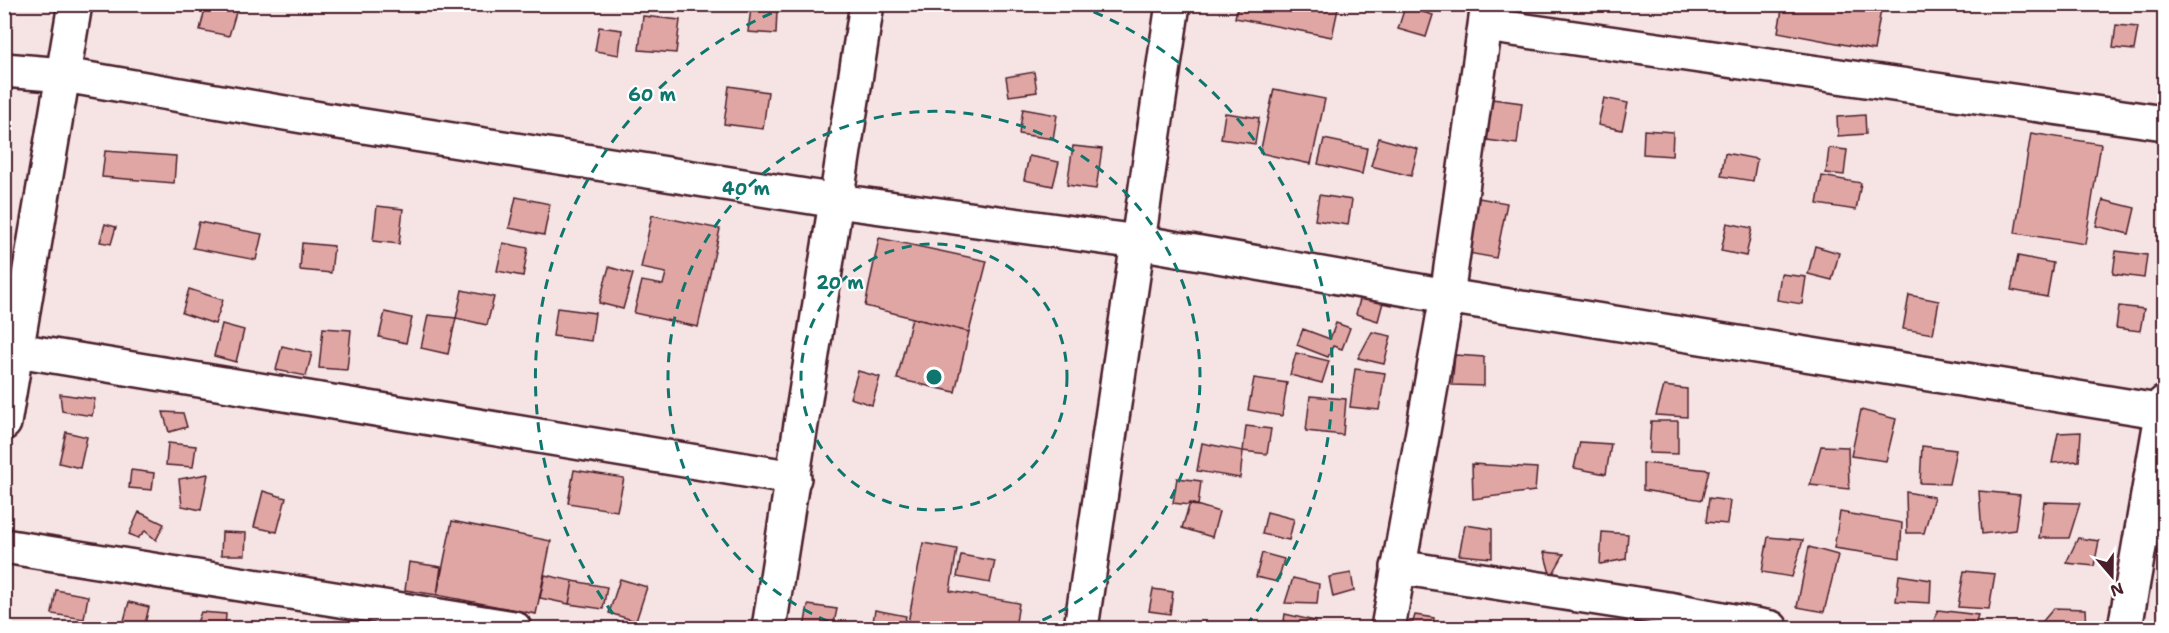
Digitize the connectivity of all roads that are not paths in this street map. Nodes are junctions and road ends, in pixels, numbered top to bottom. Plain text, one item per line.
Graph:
1 (75, 4) edge
2 (867, 4) edge
3 (1173, 4) edge
4 (1487, 15) edge
5 (4, 70) edge
6 (64, 75) junction
7 (2164, 123) edge
8 (837, 201) junction
9 (1138, 242) junction
10 (1447, 296) junction
11 (17, 350) junction
12 (2164, 409) edge
13 (4, 423) edge
14 (794, 478) junction
15 (4, 546) edge
16 (1398, 567) junction
17 (1666, 619) edge
18 (514, 628) edge
19 (769, 628) edge
20 (1081, 628) edge
21 (1388, 628) edge
22 (1771, 628) edge
23 (2125, 628) edge

1 - 6 street
2 - 8 street
3 - 9 street
4 - 7 street
4 - 10 street
5 - 6 street
6 - 8 street
6 - 11 street
8 - 9 street
8 - 14 street
9 - 10 street
9 - 20 street
10 - 12 street
10 - 16 street
11 - 13 street
11 - 14 street
12 - 23 street
14 - 19 street
15 - 18 street
16 - 17 street
16 - 21 street
17 - 22 street

